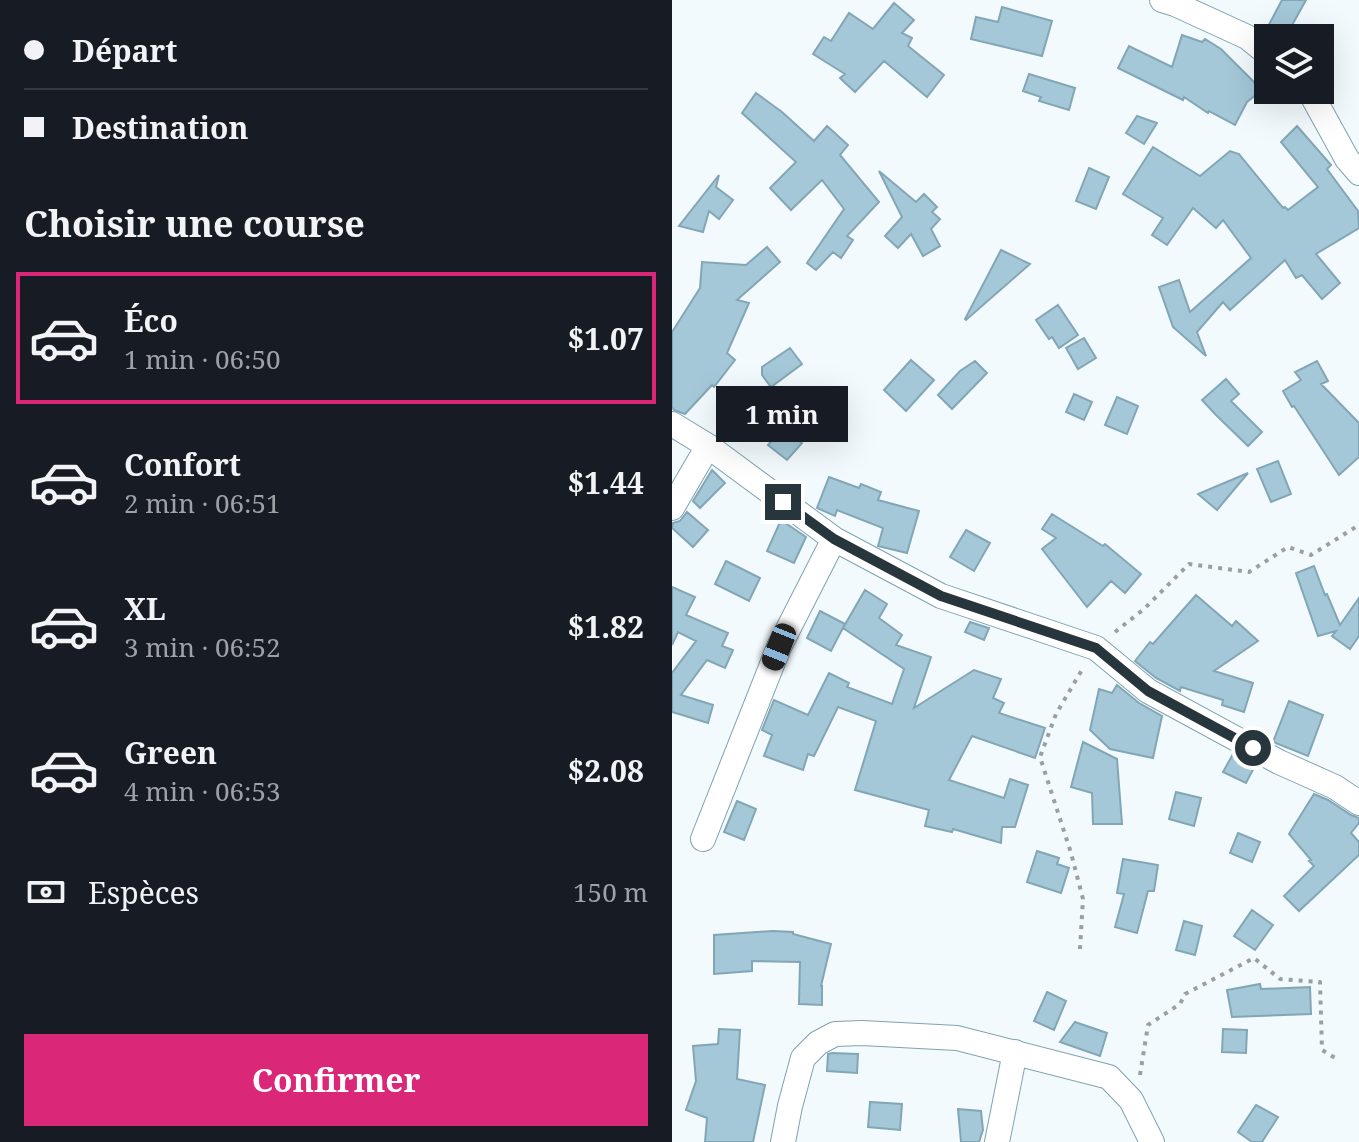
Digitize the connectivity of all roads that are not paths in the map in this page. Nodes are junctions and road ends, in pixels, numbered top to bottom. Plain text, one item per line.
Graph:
1 (1162, 0) edge
2 (1254, 43) edge
3 (1317, 104) edge
4 (1359, 173) edge
5 (672, 424) edge
6 (708, 446) junction
7 (672, 508) edge
8 (834, 539) junction
9 (1359, 803) edge
10 (703, 839) dead end
11 (1015, 1052) junction
12 (783, 1142) edge
13 (997, 1142) edge
14 (1152, 1142) edge

1 - 2 street
3 - 4 street
5 - 6 street
6 - 7 street
6 - 8 street
8 - 9 street
8 - 10 street
11 - 12 street
11 - 13 street
11 - 14 street

